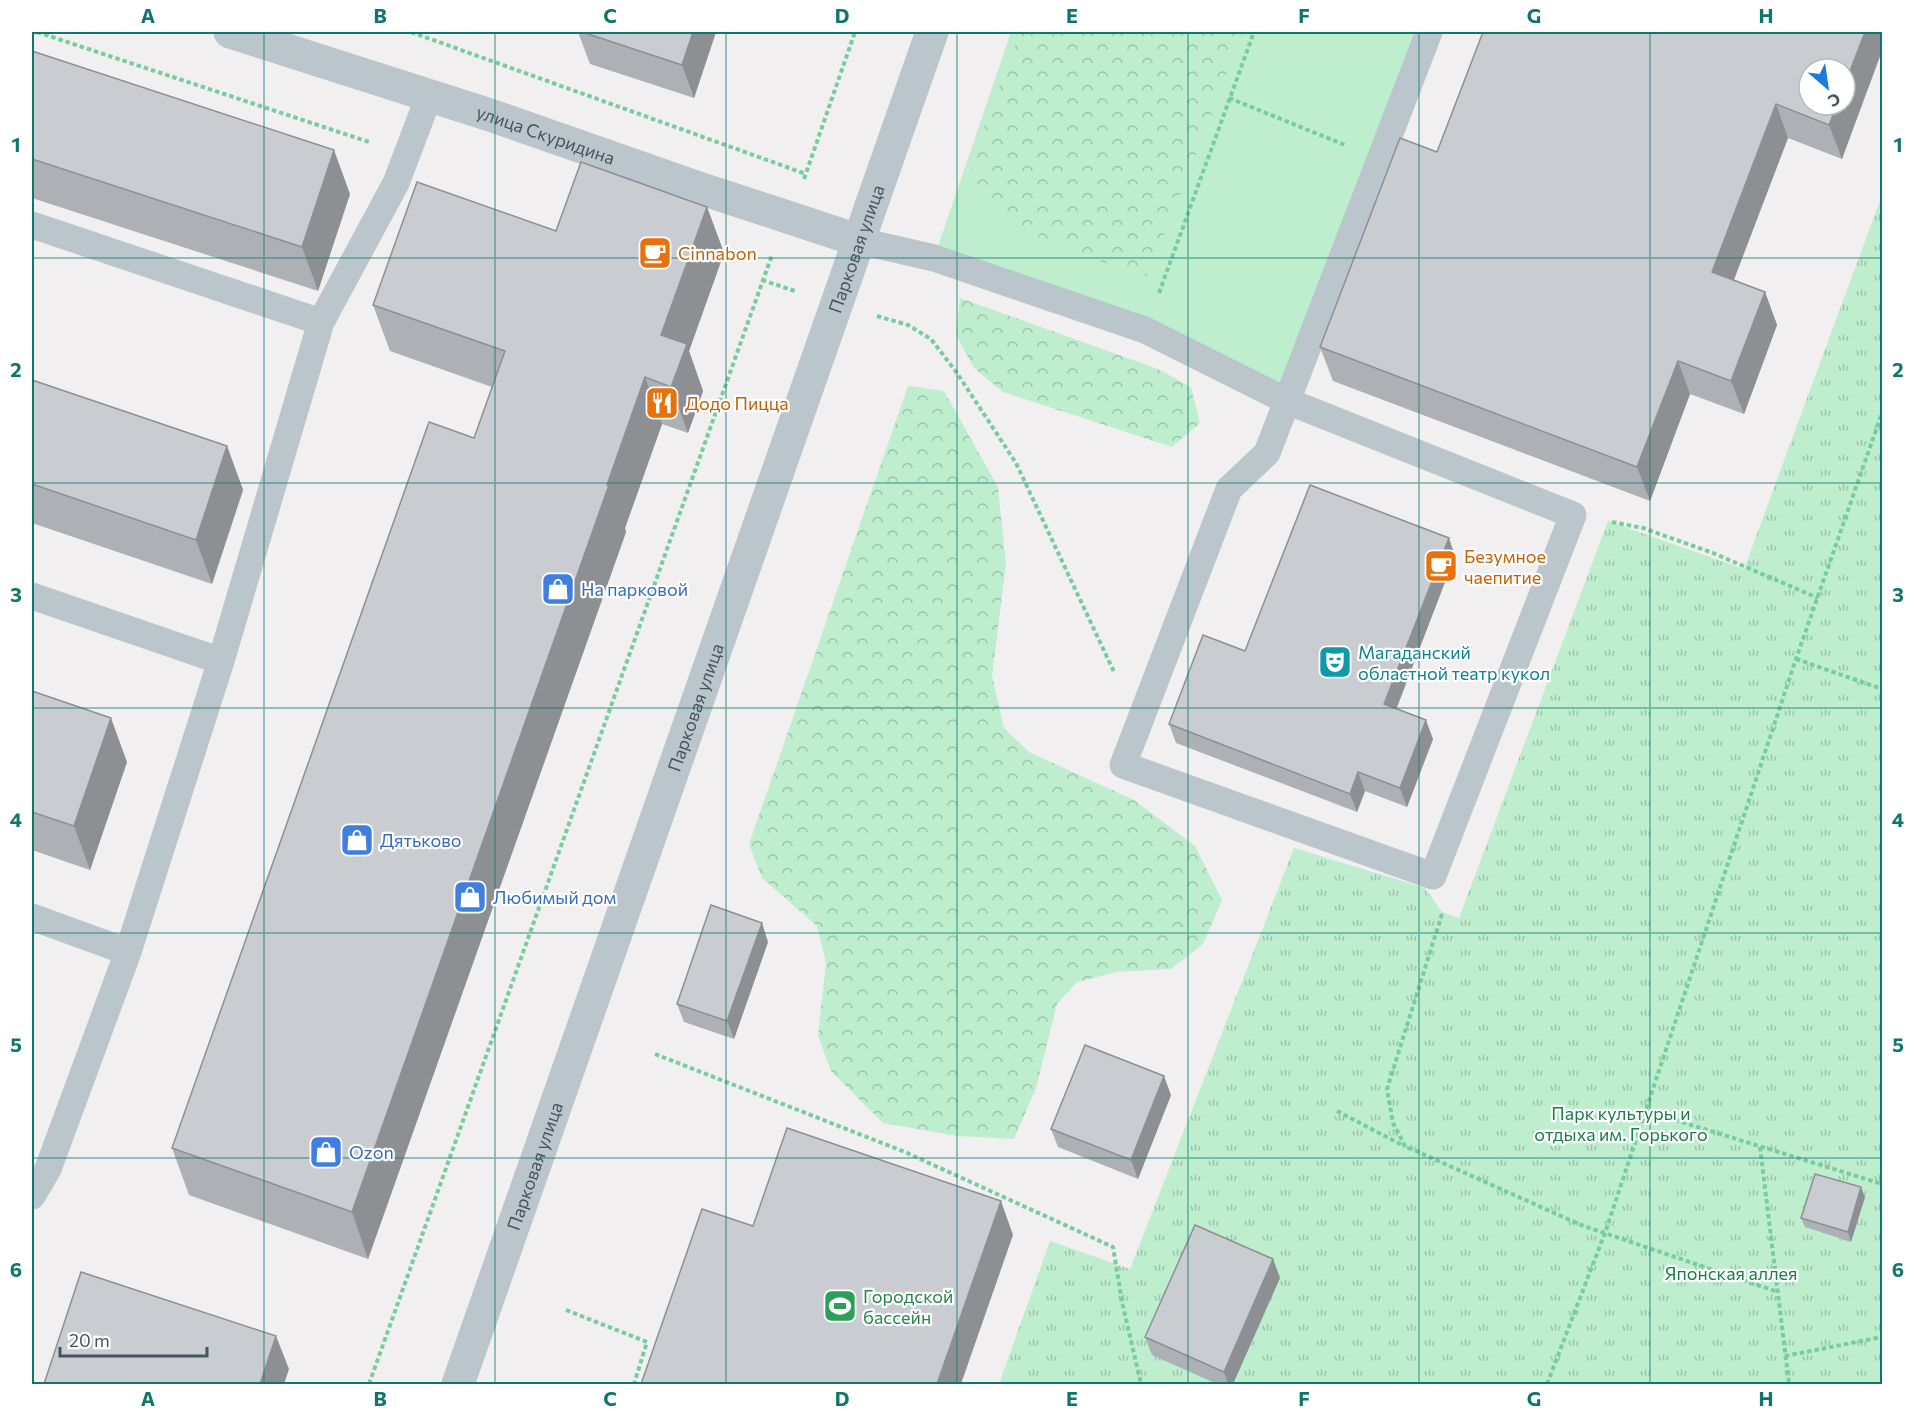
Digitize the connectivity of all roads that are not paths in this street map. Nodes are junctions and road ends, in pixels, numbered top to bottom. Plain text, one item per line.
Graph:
1 (230, 32) edge
2 (932, 32) edge
3 (1429, 32) edge
4 (429, 96) junction
5 (32, 225) edge
6 (860, 242) junction
7 (321, 322) junction
8 (1287, 401) junction
9 (32, 596) edge
10 (221, 661) junction
11 (32, 917) edge
12 (128, 952) junction
13 (32, 1196) edge
14 (458, 1384) edge

1 - 4 street, улица Скуридина
2 - 6 street, Парковая улица
3 - 8 lane
4 - 6 street, улица Скуридина
4 - 7 lane
5 - 7 lane
6 - 8 lane
6 - 14 street, Парковая улица
7 - 10 lane
8 - 8 lane
9 - 10 lane
10 - 12 lane
11 - 12 lane
12 - 13 lane

